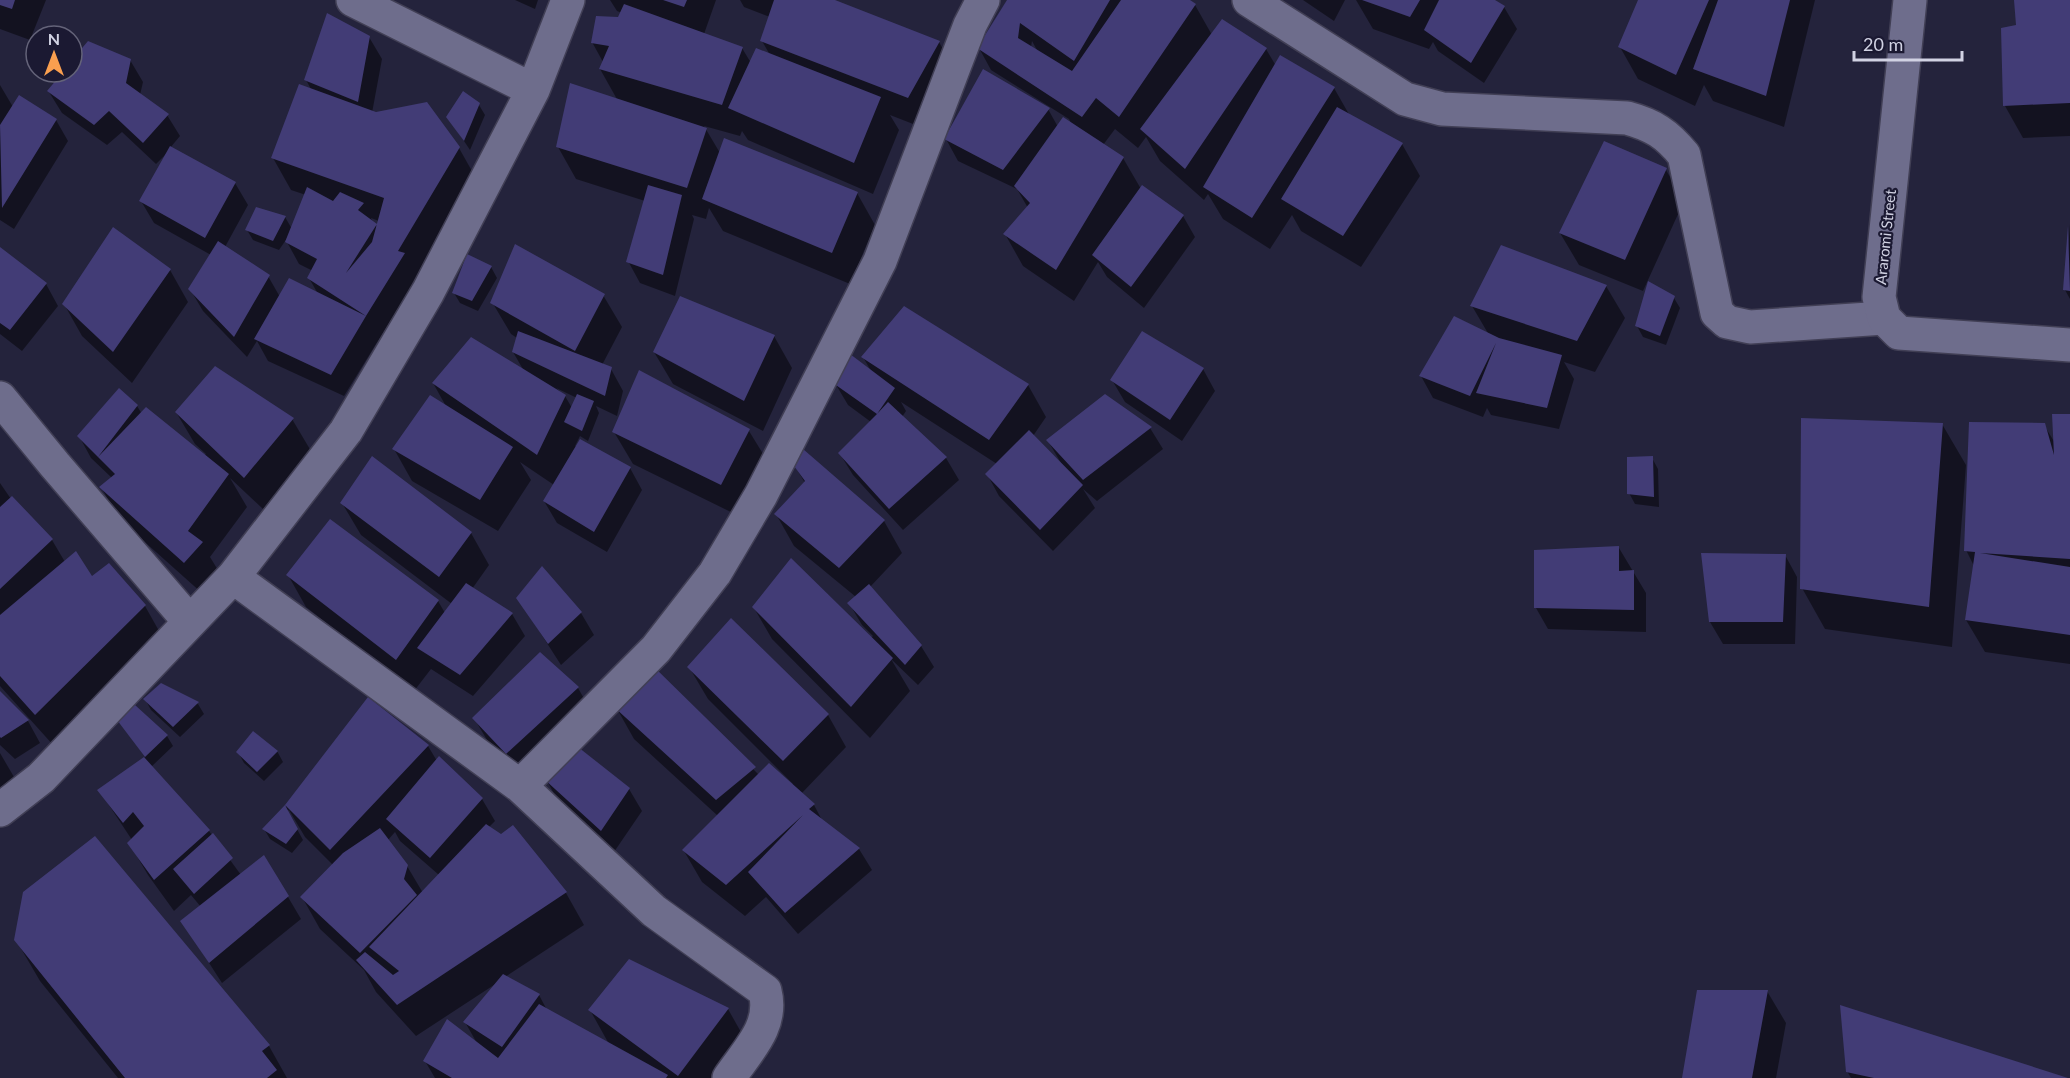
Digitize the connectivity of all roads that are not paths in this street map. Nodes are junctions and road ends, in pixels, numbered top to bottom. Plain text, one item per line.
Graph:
1 (353, 0) edge
2 (568, 0) edge
3 (983, 0) edge
4 (1248, 0) edge
5 (1910, 0) edge
6 (533, 90) junction
7 (1884, 318) junction
8 (2070, 345) edge
9 (0, 398) edge
10 (234, 577) junction
11 (189, 621) junction
12 (520, 786) junction
13 (0, 810) edge
14 (729, 1078) edge

1 - 6 street
2 - 6 street
3 - 12 street
4 - 7 street
5 - 7 street, Araromi Street
6 - 10 street
7 - 8 street
9 - 11 street
10 - 11 street
10 - 12 street
11 - 13 street
12 - 14 street

